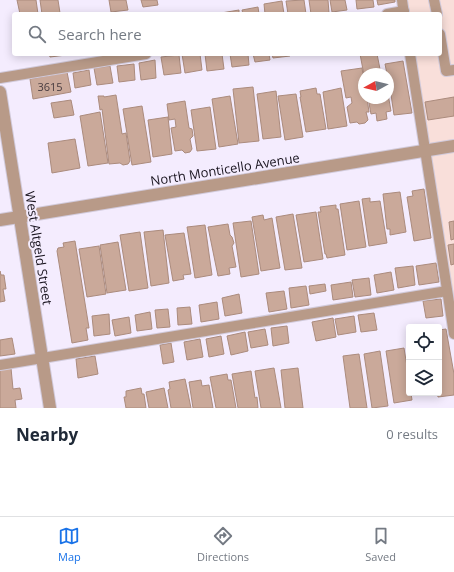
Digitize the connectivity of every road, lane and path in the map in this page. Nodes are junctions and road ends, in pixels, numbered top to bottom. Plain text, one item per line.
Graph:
1 (402, 0) edge
2 (434, 0) edge
3 (404, 12) edge
4 (437, 12) edge
5 (442, 46) edge
6 (134, 56) edge
7 (410, 56) edge
8 (454, 70) edge
9 (0, 78) edge
10 (0, 92) edge
11 (454, 146) edge
12 (425, 150) junction
13 (19, 216) junction
14 (0, 220) edge
15 (447, 292) junction
16 (454, 334) edge
17 (42, 358) junction
18 (0, 365) edge
19 (50, 408) edge

1 - 3 lane
2 - 4 lane
5 - 8 lane
6 - 9 lane
7 - 12 lane
10 - 13 street, West Altgeld Street
11 - 12 street, North Monticello Avenue
12 - 13 street, North Monticello Avenue
12 - 15 lane
13 - 14 street, North Monticello Avenue
13 - 17 street, West Altgeld Street
15 - 16 lane
15 - 17 lane
17 - 18 lane
17 - 19 street, West Altgeld Street

